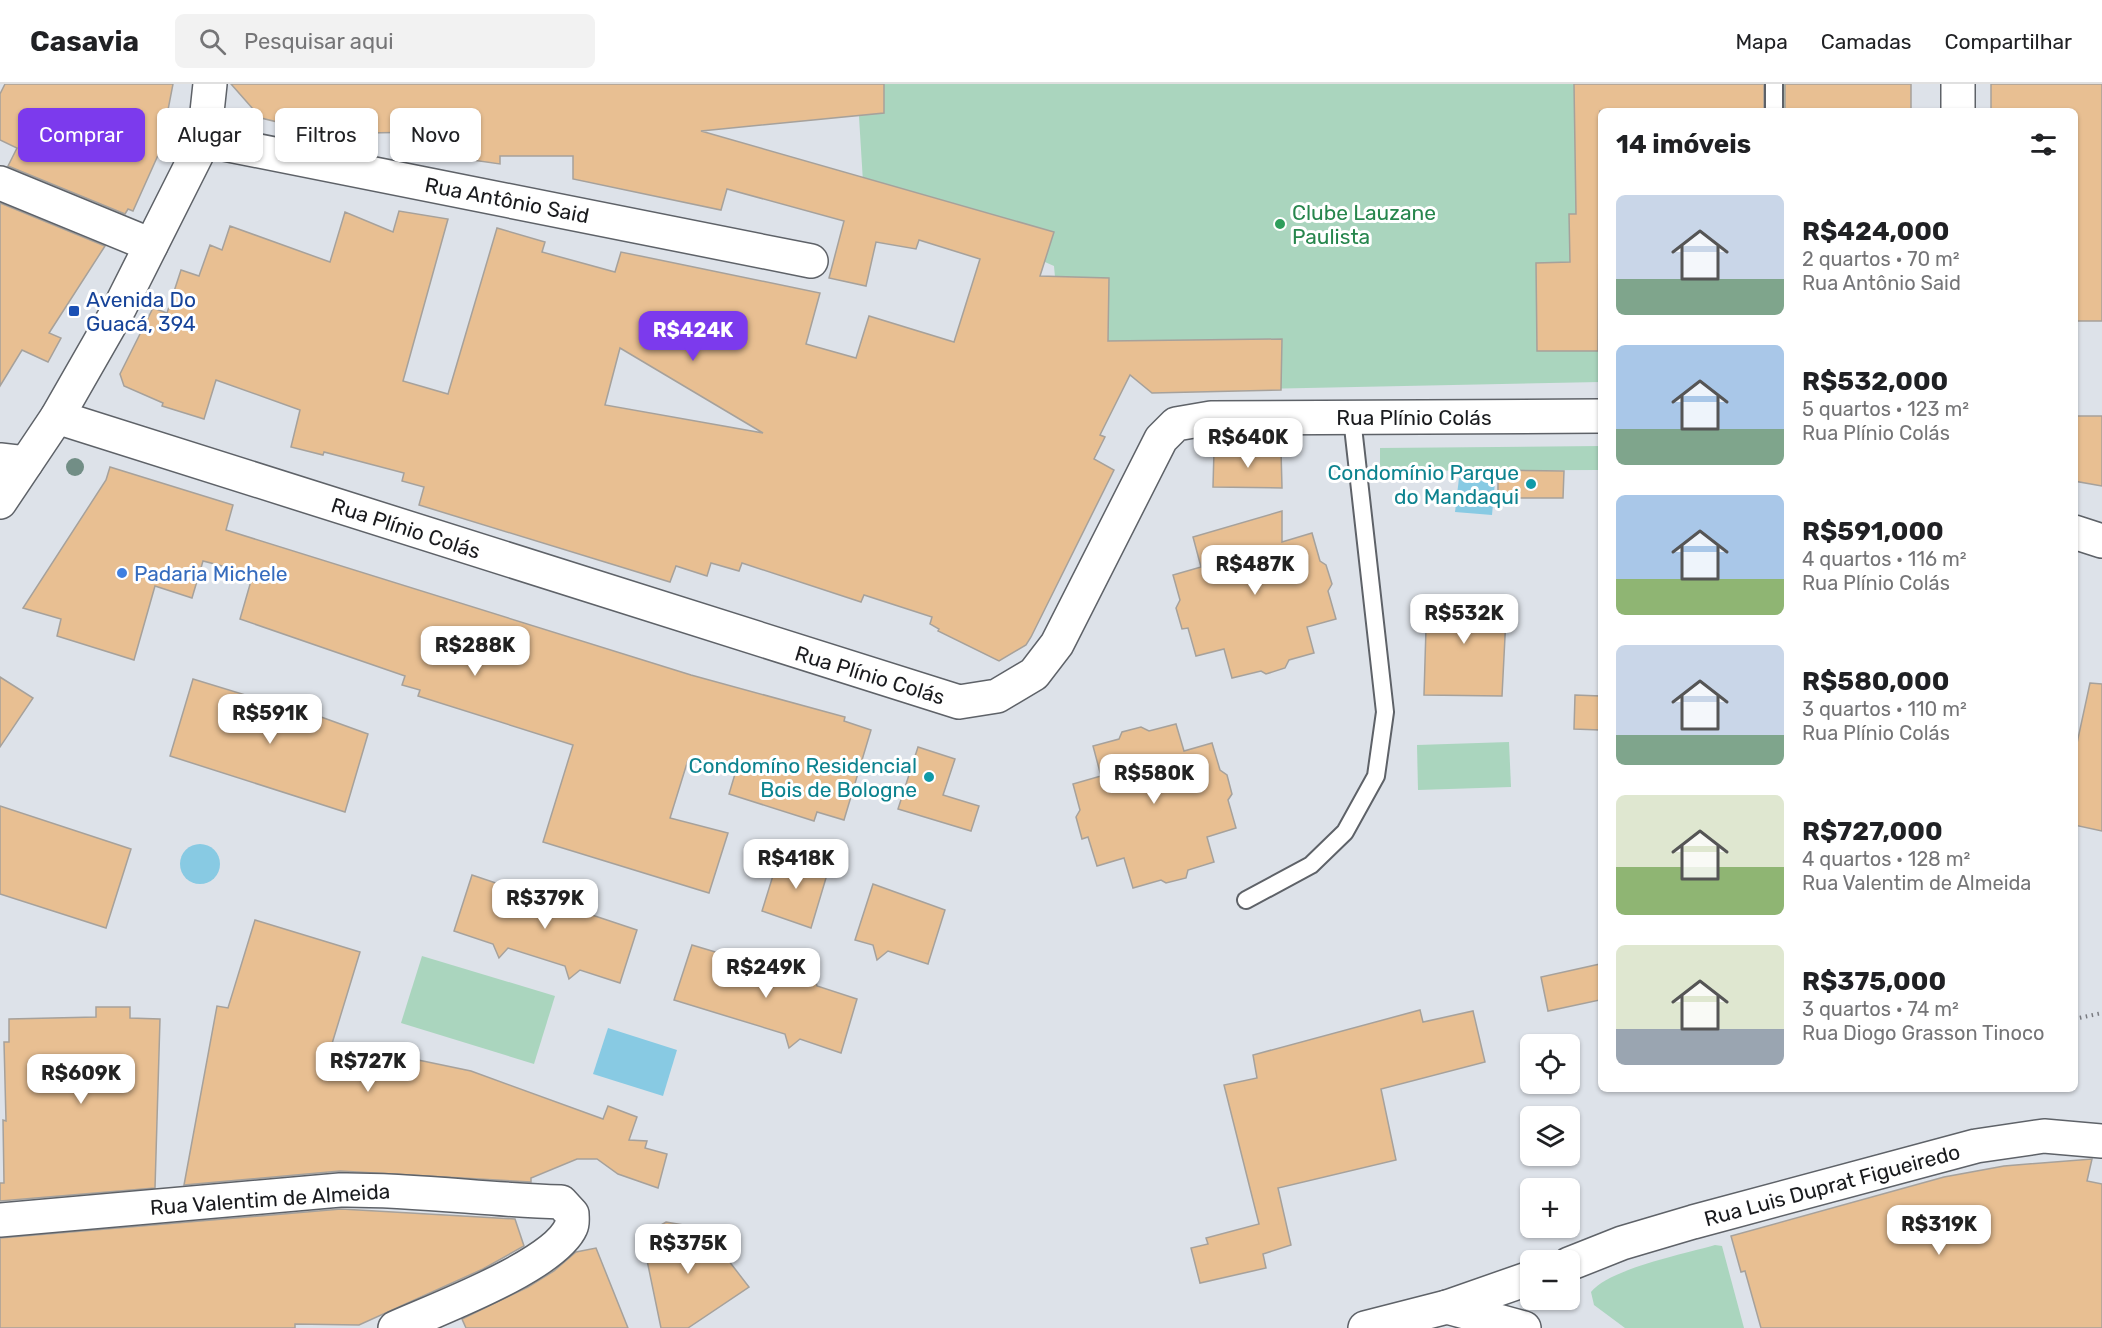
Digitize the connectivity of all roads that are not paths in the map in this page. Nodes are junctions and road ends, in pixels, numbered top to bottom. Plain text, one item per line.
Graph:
1 (210, 84) edge
2 (1774, 84) edge
3 (1959, 84) edge
4 (207, 108) edge
5 (1774, 108) edge
6 (1958, 108) edge
7 (263, 152) edge
8 (193, 162) edge
9 (0, 183) edge
10 (151, 244) junction
11 (811, 261) dead end
12 (1598, 416) edge
13 (57, 417) junction
14 (1352, 418) junction
15 (13, 462) edge
16 (0, 502) edge
17 (2078, 533) edge
18 (2102, 541) edge
19 (1246, 900) dead end
20 (2102, 1141) edge
21 (0, 1220) edge
22 (1580, 1260) edge
23 (1520, 1281) edge
24 (1447, 1307) junction
25 (395, 1328) edge
26 (1365, 1328) edge
27 (1524, 1328) edge

1 - 4 street
2 - 5 lane
3 - 6 street
7 - 11 street, Rua Antônio Said
8 - 10 street
9 - 10 street
10 - 13 street
12 - 14 street, Rua Plínio Colás
13 - 14 street, Rua Plínio Colás
13 - 15 street
14 - 19 lane
15 - 16 street
17 - 18 street
20 - 22 street, Rua Luis Duprat Figueiredo
21 - 25 street, Rua Valentim de Almeida
23 - 24 street
24 - 26 street
24 - 27 street

